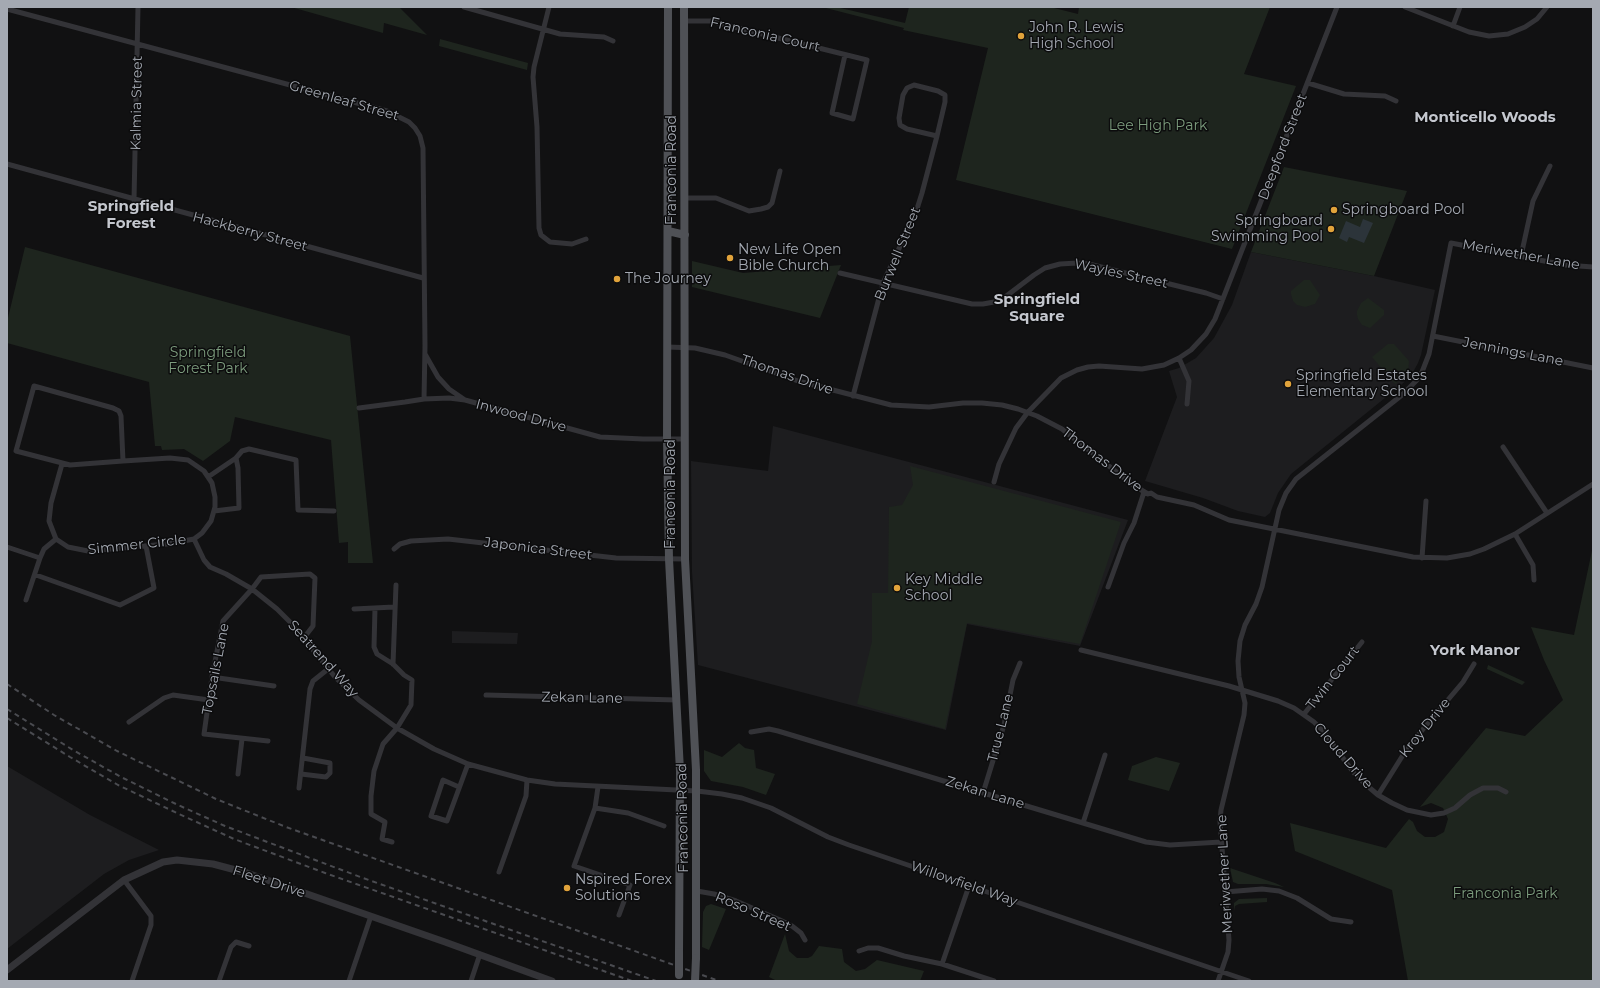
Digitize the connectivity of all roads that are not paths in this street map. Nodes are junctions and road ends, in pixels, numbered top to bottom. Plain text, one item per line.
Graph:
1 (138, 7) edge
2 (464, 7) edge
3 (549, 7) edge
4 (668, 7) edge
5 (684, 7) edge
6 (1337, 7) edge
7 (1405, 7) edge
8 (1460, 7) edge
9 (1547, 7) edge
10 (7, 9) edge
11 (685, 21) junction
12 (1453, 26) junction
13 (543, 30) junction
14 (613, 41) dead end
15 (138, 44) junction
16 (845, 54) junction
17 (1308, 83) junction
18 (1396, 101) dead end
19 (937, 136) junction
20 (7, 164) edge
21 (1550, 166) dead end
22 (780, 171) dead end
23 (685, 198) junction
24 (134, 200) junction
25 (668, 232) junction
26 (685, 235) junction
27 (586, 239) dead end
28 (1521, 256) junction
29 (1593, 267) edge
30 (840, 273) dead end
31 (423, 278) junction
32 (883, 283) junction
33 (1223, 299) junction
34 (1433, 336) junction
35 (668, 347) junction
36 (685, 347) junction
37 (425, 354) junction
38 (1180, 358) junction
39 (1593, 368) edge
40 (853, 396) junction
41 (424, 399) junction
42 (466, 401) junction
43 (1187, 404) dead end
44 (359, 408) dead end
45 (1028, 412) junction
46 (667, 439) junction
47 (684, 439) junction
48 (1503, 447) dead end
49 (236, 458) junction
50 (123, 462) junction
51 (62, 464) junction
52 (208, 477) junction
53 (994, 482) dead end
54 (1593, 484) edge
55 (1144, 492) junction
56 (1426, 501) dead end
57 (214, 511) junction
58 (334, 511) dead end
59 (1547, 514) junction
60 (1275, 529) junction
61 (1515, 534) junction
62 (56, 539) junction
63 (194, 539) junction
64 (146, 546) junction
65 (7, 547) edge
66 (394, 548) dead end
67 (40, 558) junction
68 (1422, 558) junction
69 (669, 559) junction
70 (685, 559) junction
71 (36, 575) junction
72 (1534, 580) dead end
73 (396, 585) dead end
74 (1108, 586) dead end
75 (252, 589) junction
76 (26, 600) dead end
77 (394, 607) junction
78 (375, 608) junction
79 (354, 609) dead end
80 (303, 639) junction
81 (1362, 642) dead end
82 (1081, 650) dead end
83 (1020, 663) dead end
84 (393, 664) junction
85 (1474, 664) dead end
86 (328, 669) junction
87 (212, 677) junction
88 (274, 686) dead end
89 (1242, 690) junction
90 (486, 695) dead end
91 (209, 700) junction
92 (677, 700) junction
93 (1304, 714) junction
94 (129, 722) dead end
95 (397, 728) junction
96 (751, 732) dead end
97 (242, 739) junction
98 (268, 741) dead end
99 (1105, 755) dead end
100 (303, 758) junction
101 (468, 764) junction
102 (238, 774) dead end
103 (301, 774) junction
104 (528, 780) junction
105 (459, 786) junction
106 (598, 787) junction
107 (299, 788) dead end
108 (680, 791) junction
109 (696, 791) junction
110 (1506, 792) dead end
111 (983, 793) junction
112 (1378, 795) junction
113 (595, 808) junction
114 (1083, 823) junction
115 (664, 826) dead end
116 (392, 842) dead end
117 (1221, 842) junction
118 (499, 872) dead end
119 (124, 880) junction
120 (969, 886) junction
121 (697, 891) junction
122 (1226, 892) junction
123 (619, 915) dead end
124 (371, 916) junction
125 (1351, 922) dead end
126 (805, 940) dead end
127 (249, 946) dead end
128 (859, 951) dead end
129 (480, 954) junction
130 (942, 964) junction
131 (7, 970) edge
132 (1221, 972) junction
133 (132, 981) edge
134 (219, 981) edge
135 (349, 981) edge
136 (471, 981) edge
137 (552, 981) edge
138 (679, 981) edge
139 (695, 981) edge
140 (994, 981) edge
141 (1218, 981) edge
142 (1249, 981) edge

1 - 15 street, Kalmia Street
2 - 13 street
3 - 13 street
4 - 25 main road, Franconia Road
5 - 11 main road, Franconia Road
6 - 17 street, Deepford Street
7 - 12 street
8 - 12 street
9 - 12 street
10 - 15 street, Greenleaf Street
11 - 16 street, Franconia Court
11 - 23 main road, Franconia Road
13 - 14 street
13 - 27 street
15 - 24 street, Kalmia Street
15 - 31 street, Greenleaf Street
16 - 16 street, Franconia Court
17 - 18 street
17 - 33 street, Deepford Street
19 - 19 street, Burwell Street
19 - 32 street, Burwell Street
20 - 24 street, Hackberry Street
21 - 28 street
22 - 23 street
23 - 26 main road, Franconia Road
24 - 31 street, Hackberry Street
25 - 26 main road
25 - 35 main road, Franconia Road
26 - 36 main road, Franconia Road
28 - 29 street, Meriwether Lane
28 - 34 street, Meriwether Lane
30 - 32 street, Wayles Street
31 - 37 street, Greenleaf Street
32 - 33 street, Wayles Street
32 - 40 street, Burwell Street
33 - 38 street, Deepford Street
34 - 39 street, Jennings Lane
34 - 60 street, Meriwether Lane
35 - 36 street, Thomas Drive
35 - 46 main road, Franconia Road
36 - 40 street, Thomas Drive
36 - 47 main road, Franconia Road
37 - 41 street, Greenleaf Street
37 - 42 street
38 - 43 street
38 - 45 street, Deepford Street
40 - 45 street, Thomas Drive
41 - 42 street, Inwood Drive
41 - 44 street, Inwood Drive
42 - 46 street, Inwood Drive
45 - 53 street, Deepford Street
45 - 55 street, Thomas Drive
46 - 47 street, Inwood Drive
46 - 69 main road, Franconia Road
47 - 70 main road, Franconia Road
48 - 59 street
49 - 52 street
49 - 57 street
49 - 58 street
50 - 51 street, Simmer Circle
50 - 51 street, Simmer Circle
50 - 52 street, Simmer Circle
51 - 62 street
52 - 57 street, Simmer Circle
54 - 59 street, Thomas Drive
55 - 60 street, Thomas Drive
55 - 74 street
56 - 68 street
57 - 63 street, Simmer Circle
59 - 61 street, Thomas Drive
60 - 68 street, Thomas Drive
60 - 89 street, Meriwether Lane
61 - 68 street, Thomas Drive
61 - 72 street
62 - 64 street, Simmer Circle
62 - 67 street
63 - 64 street, Simmer Circle
63 - 75 street, Seatrend Way
64 - 71 street
65 - 67 street
66 - 69 street, Japonica Street
67 - 71 street
69 - 70 street, Japonica Street
69 - 92 main road, Franconia Road
70 - 109 main road, Franconia Road
71 - 76 street
73 - 77 street
75 - 80 street, Seatrend Way
75 - 80 street, Topsails Lane
75 - 87 street, Topsails Lane
77 - 78 street
77 - 84 street
78 - 79 street
78 - 84 street
80 - 86 street, Seatrend Way
81 - 93 street, Twin Court
82 - 89 street, Cloud Drive
83 - 111 street, True Lane
84 - 95 street
85 - 112 street, Kroy Drive
86 - 95 street, Seatrend Way
86 - 100 street
87 - 88 street
87 - 91 street, Topsails Lane
89 - 93 street, Cloud Drive
89 - 117 street, Meriwether Lane
90 - 92 street, Zekan Lane
91 - 94 street
91 - 97 street, Topsails Lane
92 - 108 main road, Franconia Road
93 - 112 street, Cloud Drive
95 - 101 street, Seatrend Way
95 - 116 street
96 - 111 street, Zekan Lane
97 - 98 street
97 - 102 street
99 - 114 street
100 - 103 street
100 - 103 street
101 - 104 street, Seatrend Way
101 - 105 street
103 - 107 street
104 - 106 street, Seatrend Way
104 - 118 street
105 - 105 street
106 - 108 street, Seatrend Way
106 - 113 street
108 - 109 street, Willowfield Way
108 - 138 main road, Franconia Road, bridge
109 - 120 street, Willowfield Way
109 - 121 main road, Franconia Road
110 - 112 street, Cloud Drive
111 - 114 street, Zekan Lane
113 - 115 street
113 - 123 street
114 - 117 street, Zekan Lane
117 - 122 street, Meriwether Lane
119 - 124 street, Fleet Drive
119 - 131 street, Fleet Drive
119 - 133 street
120 - 130 street
120 - 132 street, Willowfield Way
121 - 126 street, Roso Street
121 - 139 main road, Franconia Road, bridge
122 - 125 street
122 - 132 street, Meriwether Lane
124 - 129 street, Fleet Drive
124 - 135 street
127 - 134 street
128 - 130 street
129 - 136 street
129 - 137 street, Fleet Drive
130 - 140 street
132 - 141 street, Meriwether Lane
132 - 142 street, Willowfield Way

